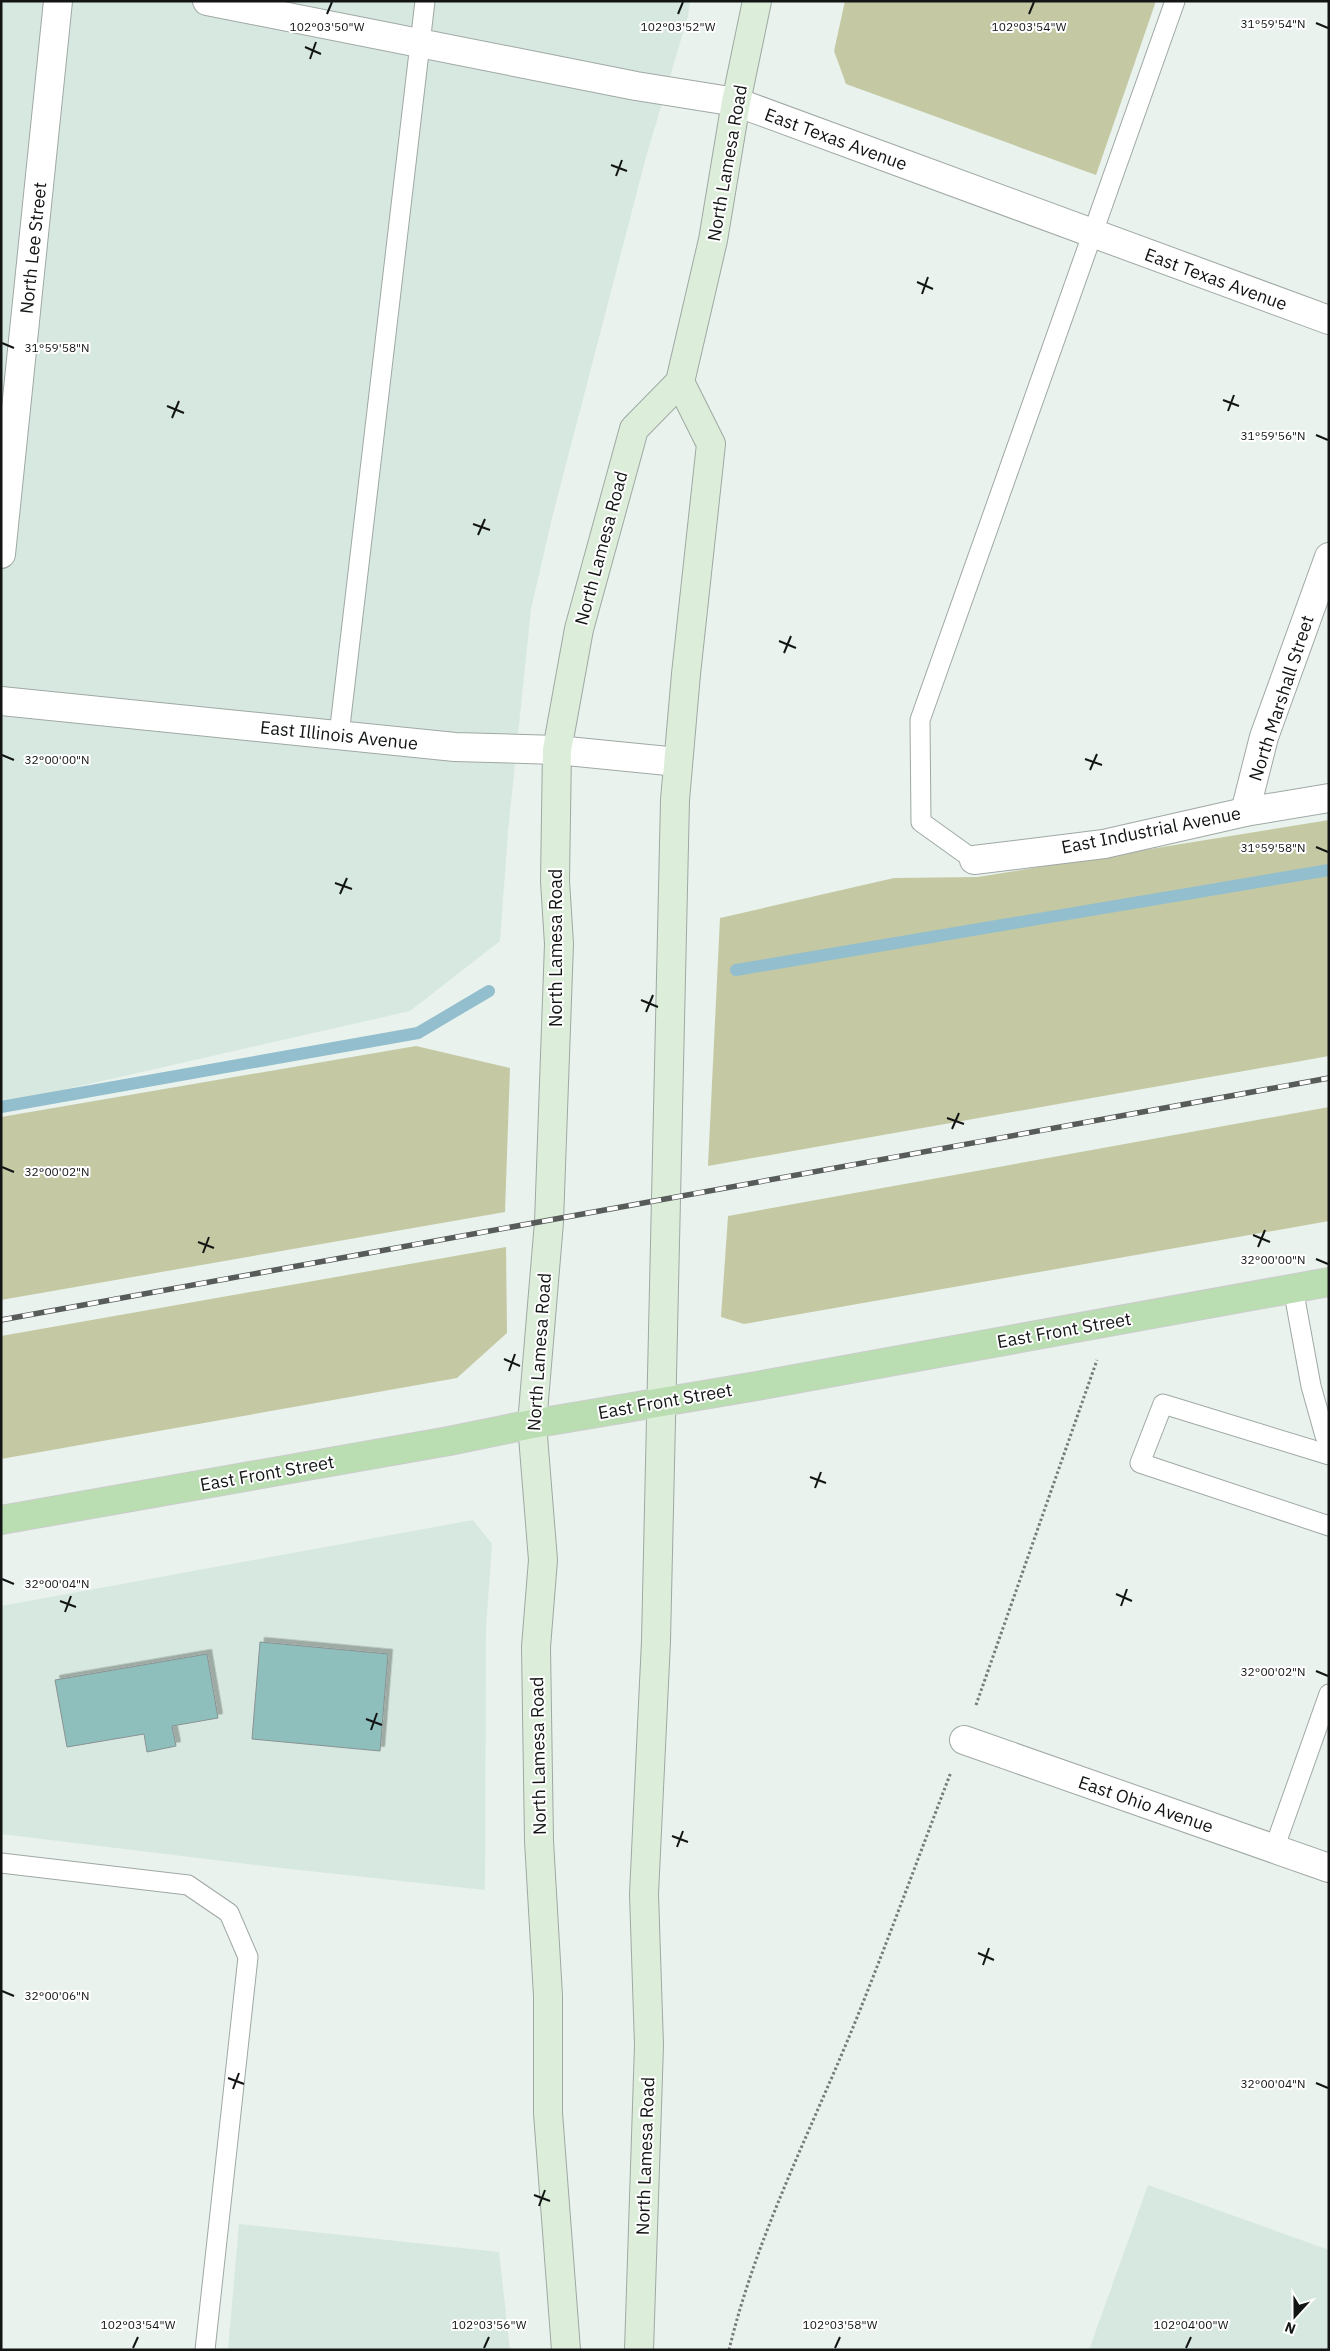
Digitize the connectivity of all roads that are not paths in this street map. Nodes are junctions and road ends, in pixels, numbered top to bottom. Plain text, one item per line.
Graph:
1 (58, 1) edge
2 (207, 1) edge
3 (425, 1) edge
4 (758, 1) edge
5 (1174, 1) edge
6 (421, 44) junction
7 (736, 102) junction
8 (1092, 233) junction
9 (1329, 320) edge
10 (680, 382) junction
11 (1, 554) edge
12 (1329, 557) edge
13 (1, 701) edge
14 (339, 735) junction
15 (557, 750) junction
16 (678, 762) junction
17 (1329, 798) edge
18 (1245, 812) junction
19 (974, 860) joint
20 (1329, 1282) edge
21 (1293, 1288) junction
22 (662, 1402) junction
23 (532, 1424) junction
24 (1329, 1439) edge
25 (1329, 1455) edge
26 (1, 1520) edge
27 (1329, 1526) edge
28 (1329, 1694) edge
29 (964, 1740) road end
30 (1274, 1849) junction
31 (1, 1863) edge
32 (1329, 1868) edge
33 (205, 2350) edge
34 (566, 2350) edge
35 (639, 2350) edge

1 - 11 street, North Lee Street
2 - 6 street, East Texas Avenue
3 - 6 lane
4 - 7 main road, North Lamesa Road
5 - 8 lane
6 - 7 street, East Texas Avenue
6 - 14 lane
7 - 8 street, East Texas Avenue
7 - 10 main road, North Lamesa Road
8 - 9 street, East Texas Avenue
8 - 19 lane
10 - 15 main road, North Lamesa Road
10 - 16 main road, North Lamesa Road
12 - 18 street, North Marshall Street
13 - 14 street, East Illinois Avenue
14 - 15 street, East Illinois Avenue
15 - 16 street, East Illinois Avenue
15 - 23 main road, North Lamesa Road
16 - 22 main road, North Lamesa Road
17 - 18 street, East Industrial Avenue
18 - 19 street, East Industrial Avenue
20 - 21 main road, East Front Street
21 - 22 main road, East Front Street
21 - 24 lane
22 - 23 main road, East Front Street
22 - 35 main road, North Lamesa Road
23 - 26 main road, East Front Street
23 - 34 main road, North Lamesa Road
25 - 27 lane
28 - 30 lane
29 - 30 street, East Ohio Avenue
30 - 32 street, East Ohio Avenue
31 - 33 lane

